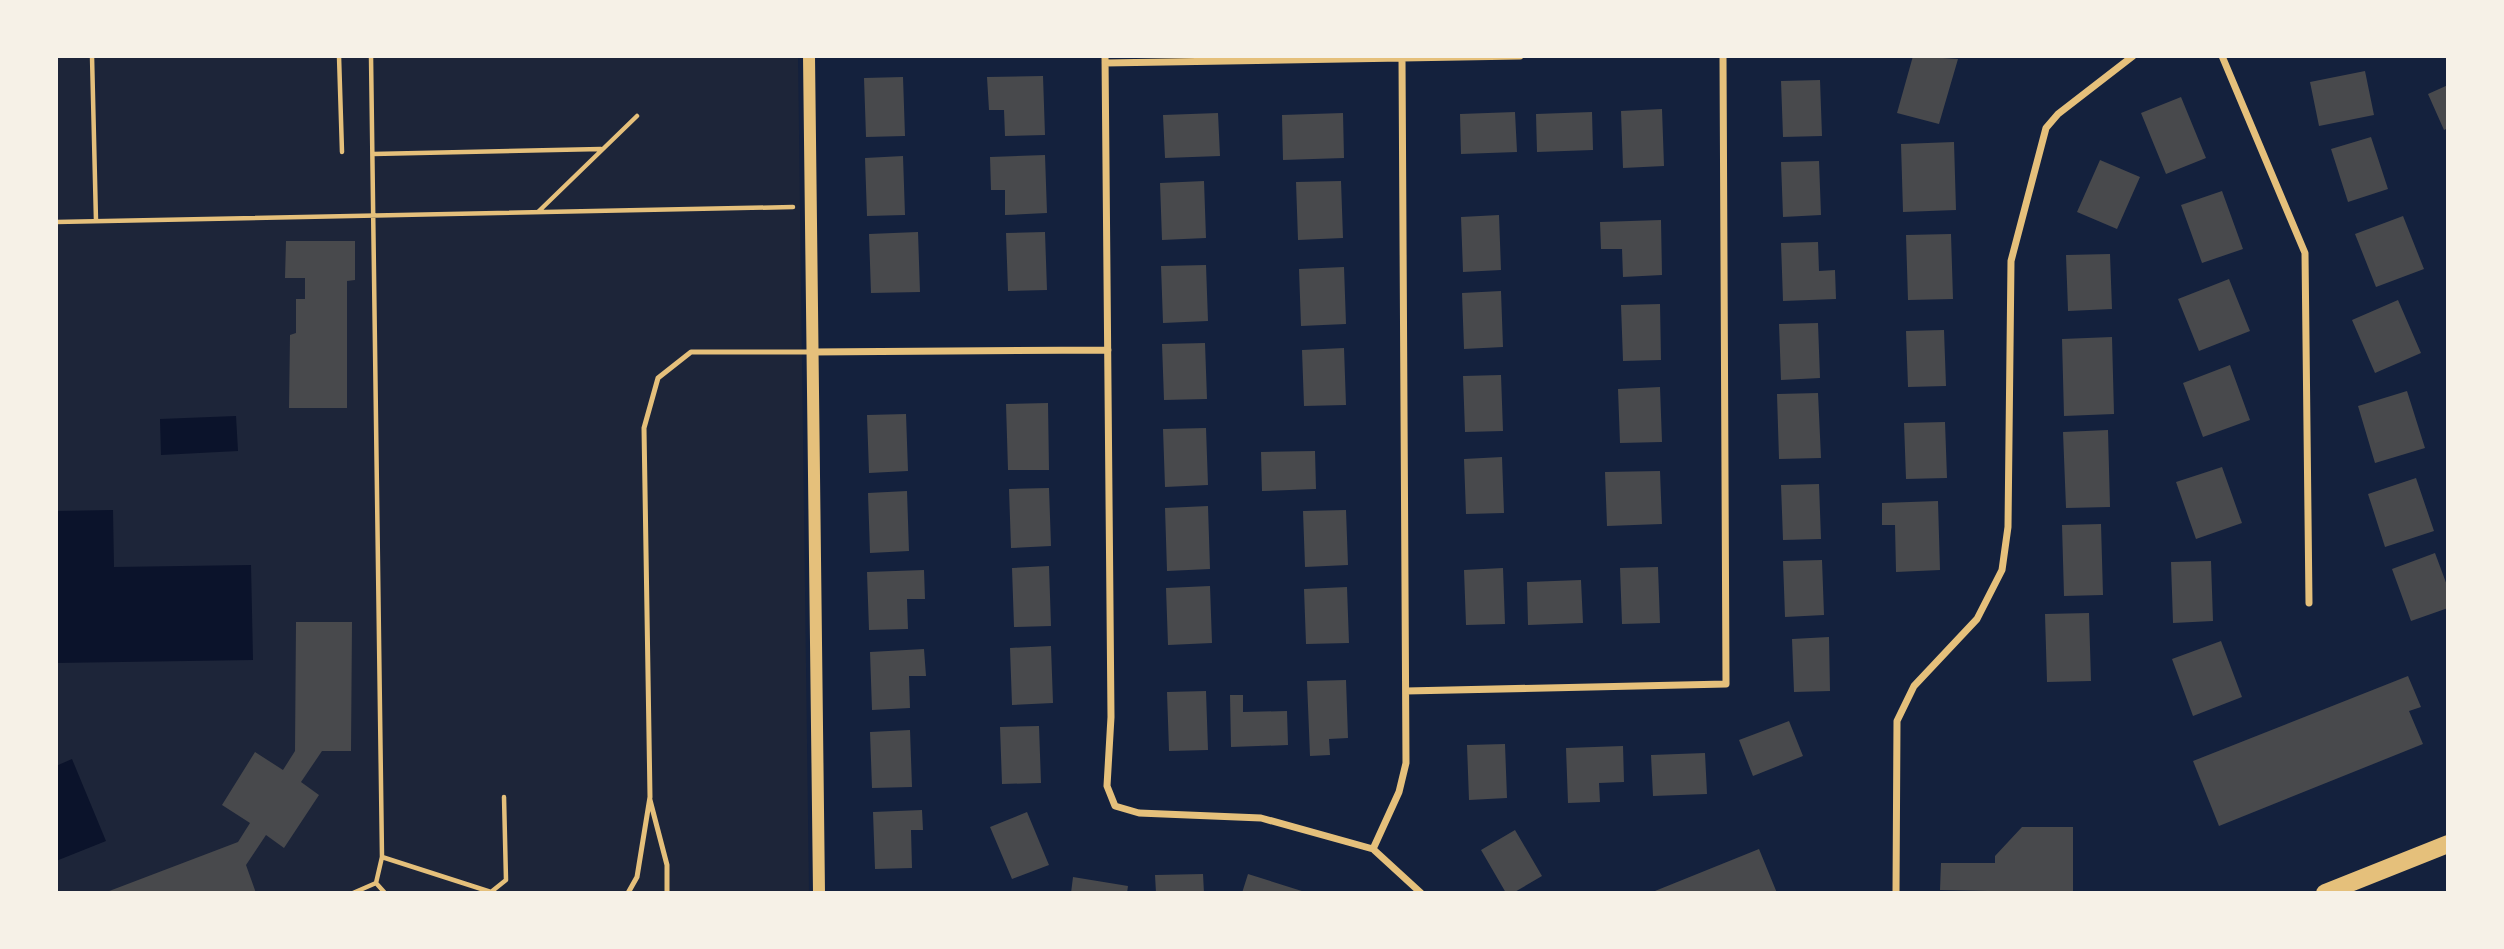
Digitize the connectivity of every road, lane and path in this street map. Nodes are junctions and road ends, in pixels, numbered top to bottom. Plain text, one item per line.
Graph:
1 (92, 56) edge
2 (339, 56) edge
3 (371, 56) edge
4 (809, 56) edge
5 (1520, 56) edge
6 (1723, 56) edge
7 (2133, 56) edge
8 (2222, 56) edge
9 (1402, 58) junction
10 (1105, 59) edge
11 (637, 116) dead end
12 (601, 149) junction
13 (342, 152) dead end
14 (373, 154) junction
15 (810, 206) junction
16 (538, 212) junction
17 (374, 215) junction
18 (96, 221) junction
19 (56, 222) edge
20 (1108, 350) junction
21 (812, 352) junction
22 (2309, 603) dead end
23 (1406, 691) junction
24 (504, 797) dead end
25 (650, 797) junction
26 (2448, 844) edge
27 (1373, 849) junction
28 (382, 857) junction
29 (376, 883) junction
30 (353, 893) edge
31 (385, 893) edge
32 (492, 893) edge
33 (628, 893) edge
34 (667, 893) edge
35 (819, 893) edge
36 (1421, 893) edge
37 (1896, 893) edge
38 (2325, 893) edge

1 - 18 path
2 - 13 path
3 - 14 path
4 - 15 street
5 - 9 street
6 - 23 street
7 - 37 street
8 - 22 street
9 - 10 street
9 - 23 street
10 - 20 street
11 - 12 path
12 - 14 path
12 - 16 path
14 - 17 path
15 - 16 path
15 - 21 street
16 - 17 path
17 - 18 path
17 - 28 path
18 - 19 path
20 - 21 street
20 - 27 street
21 - 25 lane
21 - 35 street
23 - 27 street
24 - 32 path
25 - 33 lane
25 - 34 lane
26 - 38 main road
27 - 36 street
28 - 29 path
28 - 32 path
29 - 30 path
29 - 31 path

